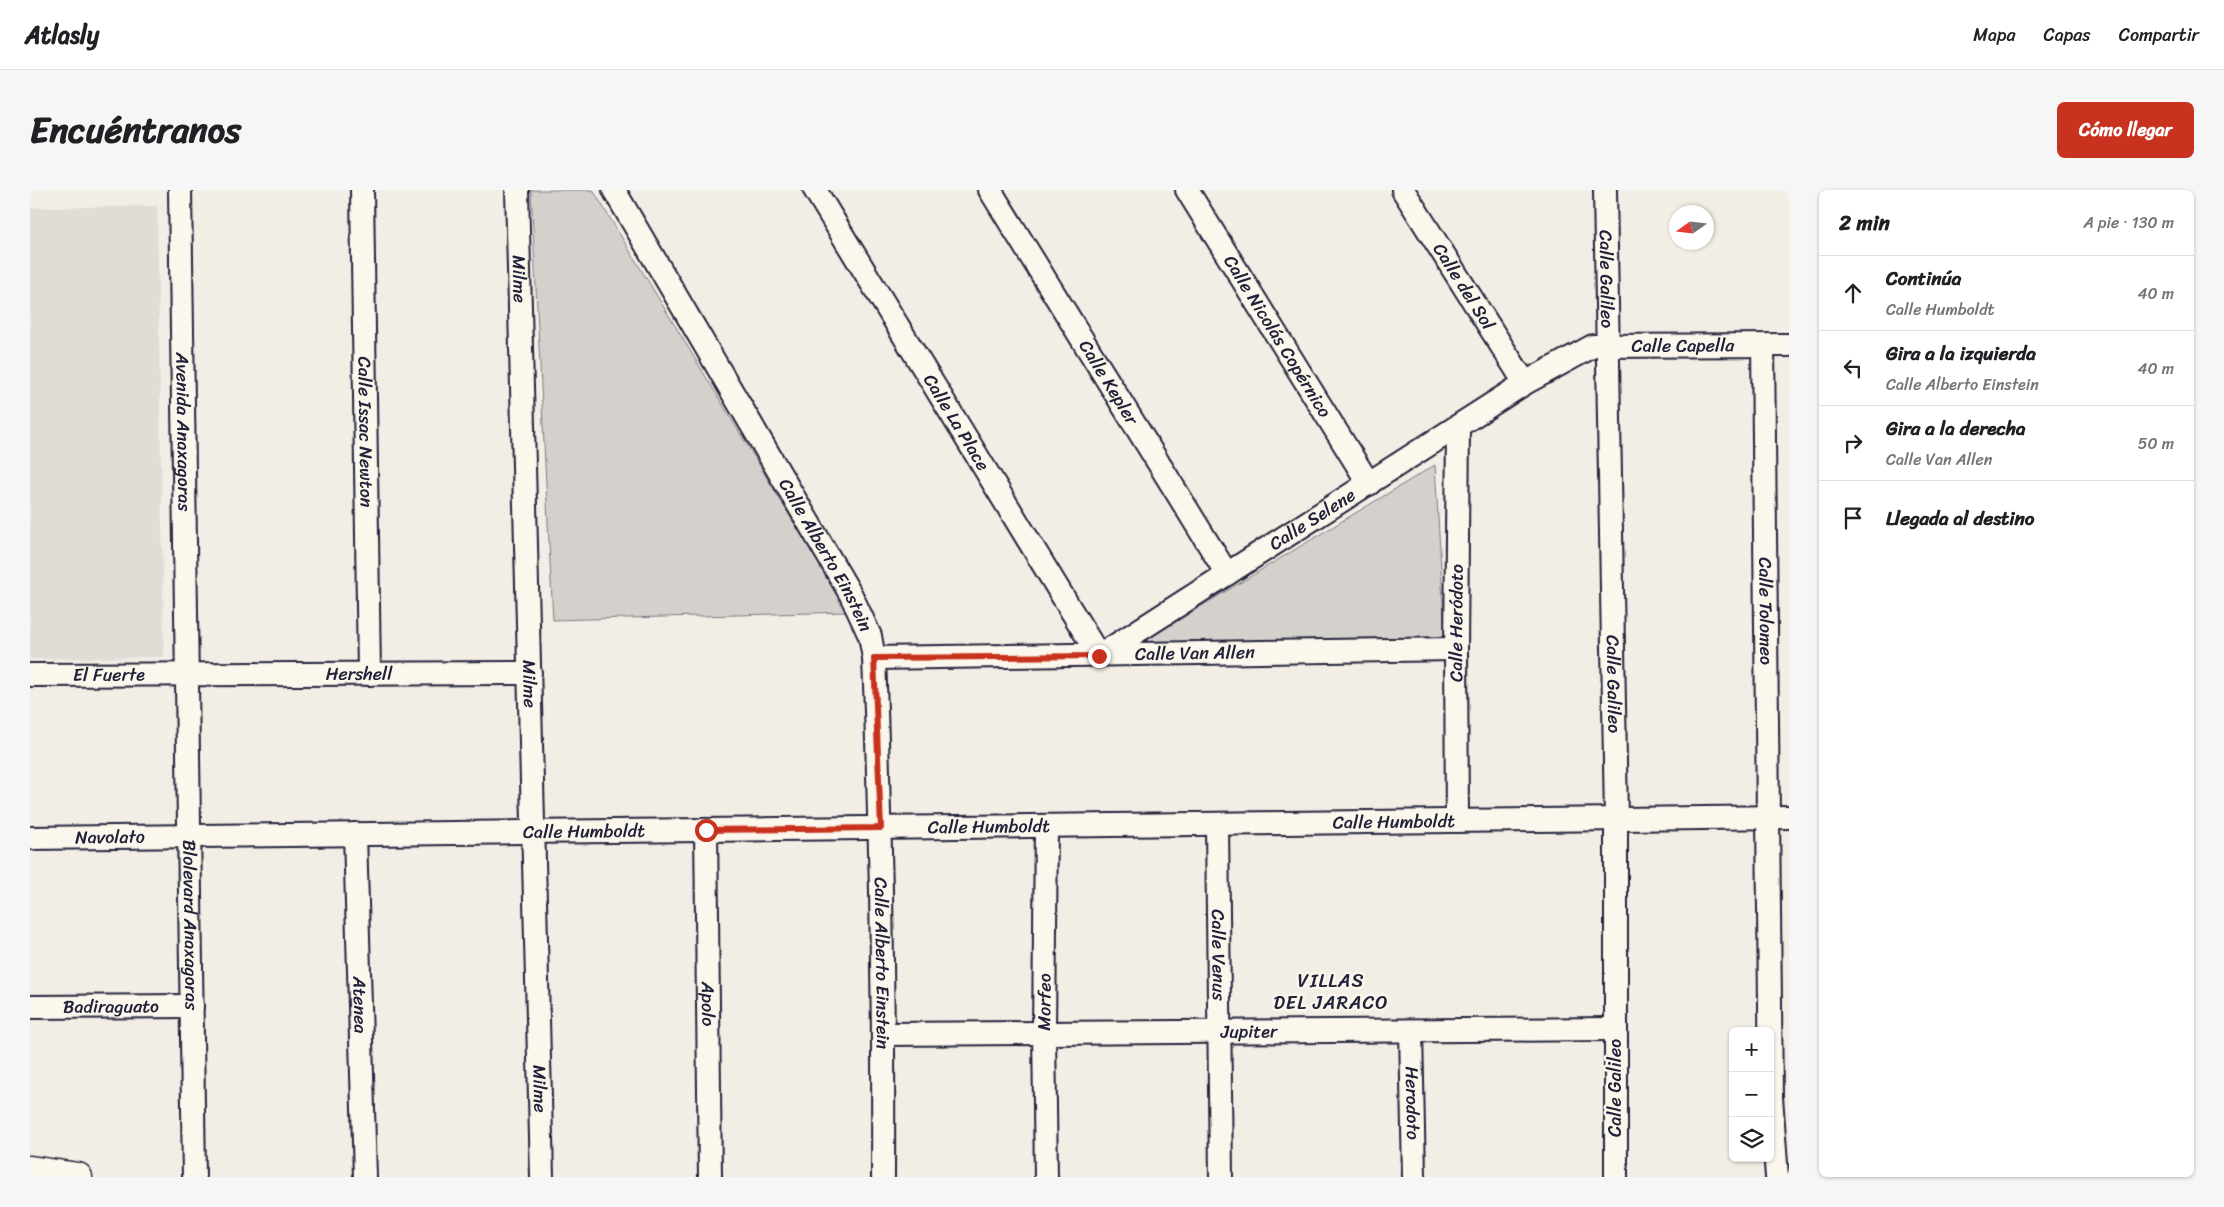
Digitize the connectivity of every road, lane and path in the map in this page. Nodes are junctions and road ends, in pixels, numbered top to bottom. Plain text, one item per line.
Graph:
1 (180, 190) edge
2 (362, 190) edge
3 (517, 190) edge
4 (614, 190) edge
5 (815, 190) edge
6 (990, 190) edge
7 (1187, 190) edge
8 (1403, 190) edge
9 (1605, 190) edge
10 (1789, 345) edge
11 (1608, 346) junction
12 (1763, 346) junction
13 (1525, 383) junction
14 (1458, 427) junction
15 (1369, 484) junction
16 (1227, 574) junction
17 (1456, 649) junction
18 (1099, 656) junction
19 (874, 658) junction
20 (530, 673) junction
21 (187, 674) junction
22 (369, 674) junction
23 (30, 675) edge
24 (1779, 817) edge
25 (1616, 819) junction
26 (1457, 821) junction
27 (1217, 824) junction
28 (1046, 826) junction
29 (881, 828) junction
30 (706, 830) junction
31 (534, 832) junction
32 (356, 834) junction
33 (189, 836) junction
34 (30, 838) edge
35 (192, 1006) junction
36 (30, 1007) edge
37 (1614, 1029) junction
38 (1411, 1031) junction
39 (1218, 1032) junction
40 (1044, 1033) junction
41 (884, 1034) junction
42 (30, 1170) edge
43 (78, 1177) edge
44 (194, 1177) edge
45 (365, 1177) edge
46 (542, 1177) edge
47 (710, 1177) edge
48 (883, 1177) edge
49 (1046, 1177) edge
50 (1221, 1177) edge
51 (1414, 1177) edge
52 (1616, 1177) edge
53 (1777, 1177) edge

1 - 21 street, Avenida Anaxagoras
2 - 22 street, Calle Issac Newton
3 - 20 street, Milme
4 - 19 street, Calle Alberto Einstein
5 - 18 street, Calle La Place
6 - 16 street, Calle Kepler
7 - 15 street, Calle Nicolás Copérnico
8 - 13 street, Calle del Sol
9 - 11 street, Calle Galileo
10 - 12 street, Calle Capella
11 - 12 street, Calle Capella
11 - 13 street, Calle Capella
11 - 25 street, Calle Galileo
12 - 24 street, Calle Tolomeo
13 - 14 street, Calle Selene
14 - 15 street, Calle Selene
14 - 17 street, Calle Heródoto
15 - 16 street, Calle Selene
16 - 18 street, Calle Selene
17 - 18 street, Calle Van Allen
17 - 26 street, Calle Heródoto
18 - 19 street, Calle Van Allen
19 - 29 street, Calle Alberto Einstein
20 - 22 street, Hershell
20 - 31 street, Milme
21 - 22 street, Hershell
21 - 23 street, El Fuerte
21 - 33 street, Blolevard Anaxagoras
24 - 25 street, Calle Humboldt
24 - 53 street, Calle Tolomeo
25 - 26 street, Calle Humboldt
25 - 37 street, Calle Galileo
26 - 27 street, Calle Humboldt
27 - 28 street, Calle Humboldt
27 - 39 street, Calle Venus
28 - 29 street, Calle Humboldt
28 - 40 street, Morfeo
29 - 30 street, Calle Humboldt
29 - 41 street, Calle Alberto Einstein
30 - 31 street, Calle Humboldt
30 - 47 street, Apolo
31 - 32 street, Calle Humboldt
31 - 46 street, Milme
32 - 33 street, Calle Humboldt
32 - 45 street, Atenea
33 - 34 street, Navolato
33 - 35 street, Blolevard Anaxagoras
35 - 36 street, Badiraguato
35 - 44 street, Blolevard Anaxagoras
37 - 38 street, Jupiter
37 - 52 street, Calle Galileo
38 - 39 street, Jupiter
38 - 51 street, Herodoto
39 - 40 street, Jupiter
39 - 50 street, Calle Venus
40 - 41 street, Jupiter
40 - 49 street, Morfeo
41 - 48 street, Calle Alberto Einstein
42 - 43 street

